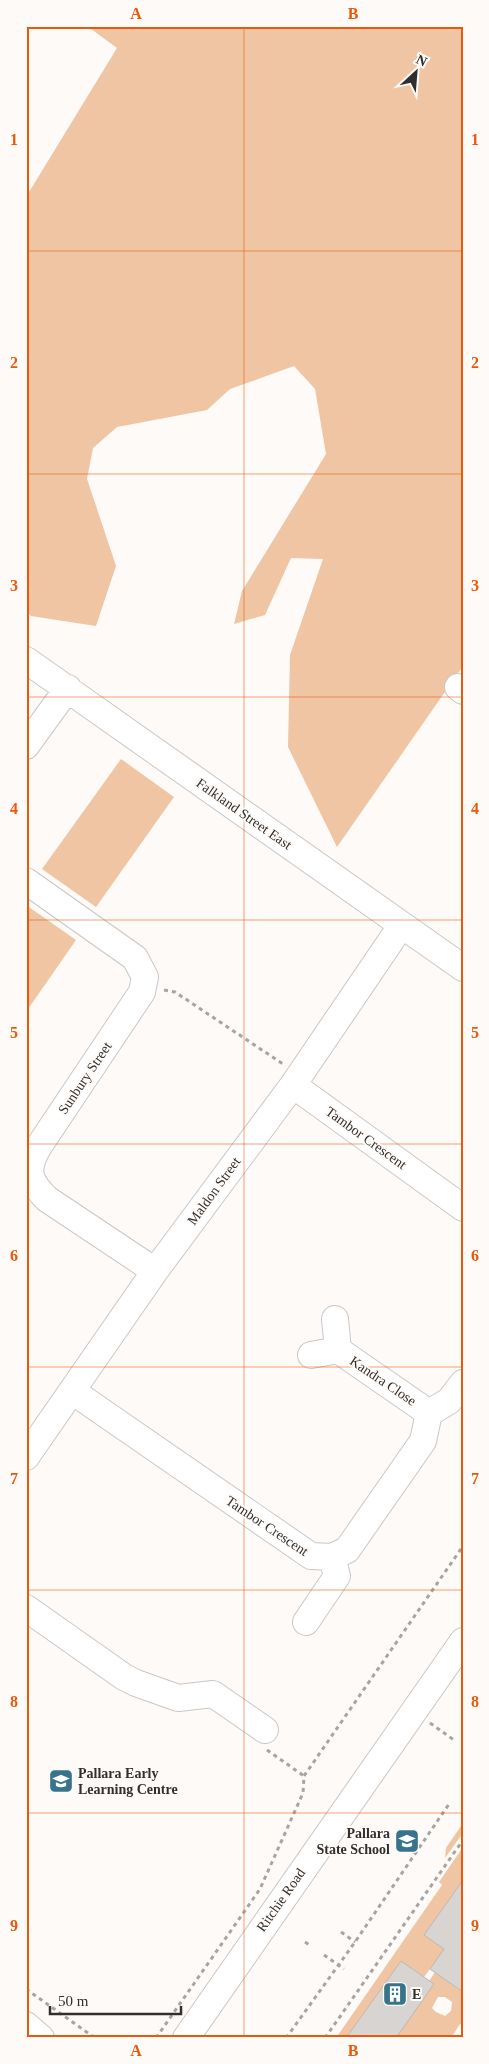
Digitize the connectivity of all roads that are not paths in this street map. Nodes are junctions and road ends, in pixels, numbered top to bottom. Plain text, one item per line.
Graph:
1 (26, 660) edge
2 (68, 688) junction
3 (26, 746) edge
4 (26, 881) edge
5 (401, 926) junction
6 (463, 968) edge
7 (293, 1085) junction
8 (463, 1208) edge
9 (155, 1271) junction
10 (335, 1319) dead end
11 (338, 1350) junction
12 (310, 1355) dead end
13 (463, 1384) edge
14 (72, 1391) junction
15 (429, 1413) junction
16 (26, 1456) edge
17 (332, 1557) junction
18 (26, 1608) edge
19 (306, 1622) dead end
20 (463, 1640) edge
21 (265, 1730) road end
22 (26, 2025) edge
23 (41, 2038) edge
24 (186, 2038) edge

1 - 2 street, Falkland Street East
2 - 3 street
2 - 5 street, Falkland Street East
4 - 9 street, Sunbury Street
5 - 6 street, Falkland Street East
5 - 7 street, Maldon Street
7 - 8 street, Tambor Crescent
7 - 9 street, Maldon Street
9 - 14 street, Maldon Street
10 - 11 street, Kandra Close
11 - 12 street, Kandra Close
11 - 15 street, Kandra Close
13 - 15 street
14 - 16 street, Maldon Street
14 - 17 street, Tambor Crescent
15 - 17 street
17 - 19 street
18 - 21 street
20 - 24 street, Ritchie Road
22 - 23 street

